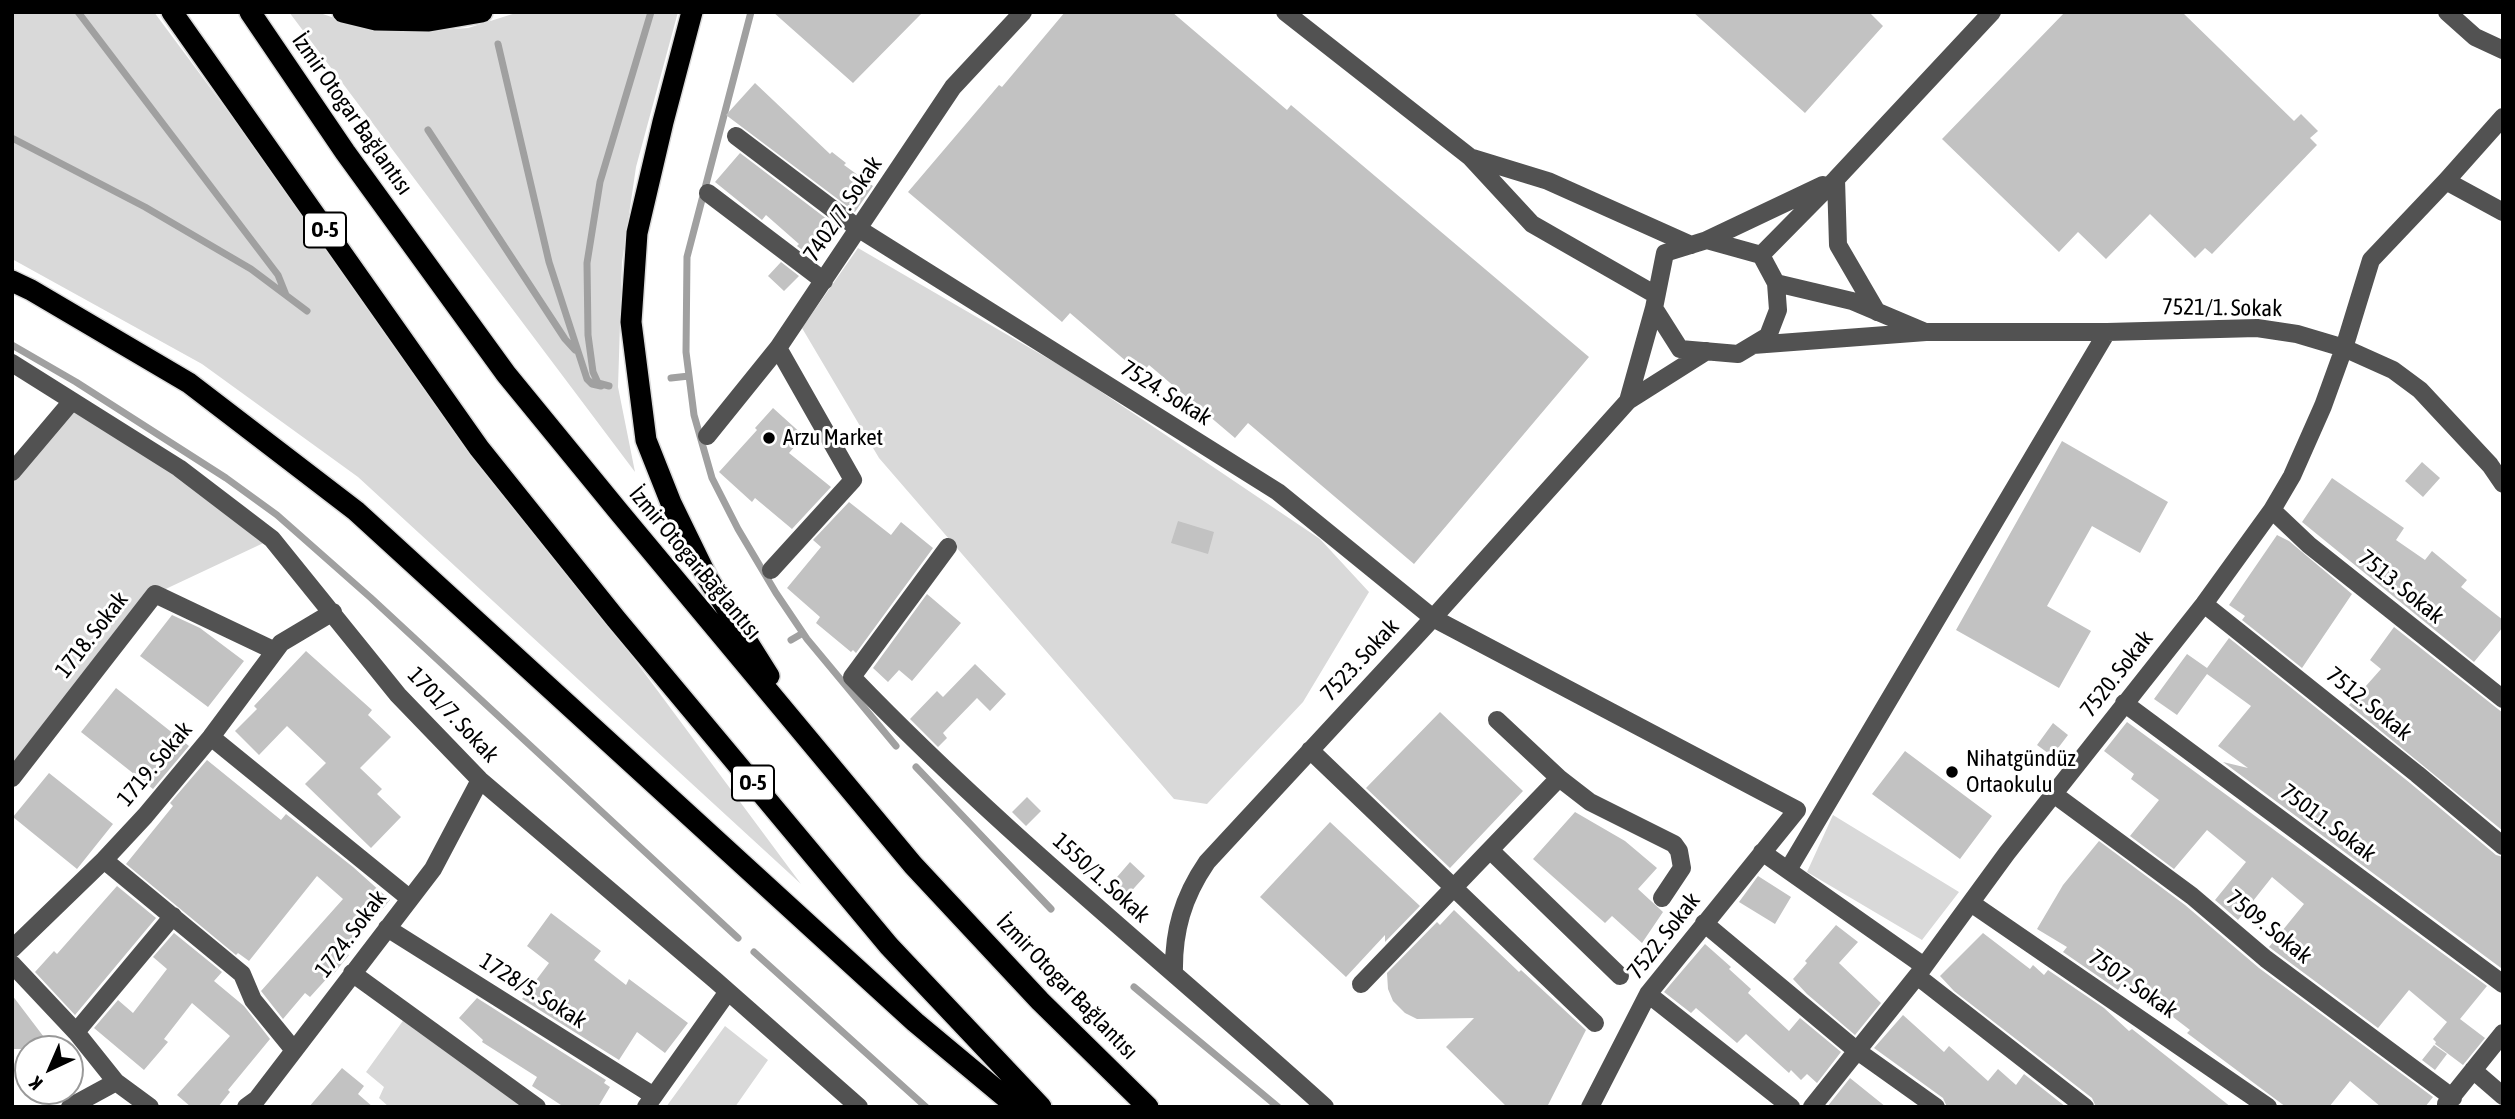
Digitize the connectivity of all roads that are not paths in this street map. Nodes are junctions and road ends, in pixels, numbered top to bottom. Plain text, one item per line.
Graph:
1 (172, 12) edge
2 (250, 12) edge
3 (343, 12) edge
4 (482, 12) edge
5 (692, 12) edge
6 (1023, 12) edge
7 (1285, 12) edge
8 (1992, 12) edge
9 (2446, 12) edge
10 (2503, 50) edge
11 (2503, 117) edge
12 (736, 136) dead end
13 (1470, 157) junction
14 (1836, 180) junction
15 (2446, 181) junction
16 (708, 193) dead end
17 (2503, 212) edge
18 (859, 229) junction
19 (1699, 242) junction
20 (1761, 255) junction
21 (12, 281) edge
22 (824, 281) junction
23 (1776, 283) junction
24 (1655, 302) junction
25 (1877, 312) junction
26 (1926, 332) junction
27 (2107, 332) junction
28 (1753, 345) junction
29 (778, 348) junction
30 (2344, 348) junction
31 (1707, 351) junction
32 (12, 363) edge
33 (72, 401) junction
34 (1628, 401) junction
35 (707, 436) dead end
36 (2496, 461) edge
37 (12, 472) edge
38 (2503, 484) edge
39 (2273, 510) junction
40 (947, 547) dead end
41 (771, 570) dead end
42 (2204, 604) junction
43 (333, 612) junction
44 (1433, 618) junction
45 (275, 651) junction
46 (2503, 699) edge
47 (2124, 703) junction
48 (1497, 720) dead end
49 (211, 737) junction
50 (813, 746) junction
51 (1310, 750) junction
52 (12, 778) edge
53 (1559, 778) junction
54 (480, 780) junction
55 (2055, 795) junction
56 (1797, 810) joint
57 (2503, 845) edge
58 (1490, 850) junction
59 (1762, 852) junction
60 (104, 860) junction
61 (1788, 870) junction
62 (1453, 888) junction
63 (409, 898) junction
64 (1661, 898) dead end
65 (1971, 903) junction
66 (173, 916) junction
67 (1704, 923) junction
68 (387, 928) junction
69 (12, 949) edge
70 (12, 964) edge
71 (1921, 971) junction
72 (352, 973) junction
73 (1174, 974) junction
74 (1620, 976) dead end
75 (1361, 984) dead end
76 (2503, 984) edge
77 (727, 992) junction
78 (1648, 994) junction
79 (1595, 1023) dead end
80 (76, 1032) junction
81 (2503, 1033) edge
82 (293, 1049) junction
83 (1856, 1051) junction
84 (2473, 1070) junction
85 (116, 1082) junction
86 (2503, 1096) edge
87 (650, 1101) edge
88 (2448, 1102) edge
89 (256, 1104) edge
90 (70, 1107) edge
91 (150, 1107) edge
92 (537, 1107) edge
93 (859, 1107) edge
94 (1017, 1107) edge
95 (1041, 1107) edge
96 (1148, 1107) edge
97 (1325, 1107) edge
98 (1590, 1107) edge
99 (1791, 1107) edge
100 (1812, 1107) edge
101 (1936, 1107) edge
102 (2085, 1107) edge
103 (2268, 1107) edge

1 - 95 highway, O-5
2 - 50 highway, İzmir Otogar Bağlantısı
3 - 4 highway
5 - 50 highway
6 - 18 street, 7402/7. Sokak
7 - 13 street
8 - 14 street
9 - 10 street
11 - 15 street, 7520. Sokak
12 - 18 street, 7524. Sokak
13 - 19 street
13 - 24 street
14 - 19 street
14 - 20 street
14 - 25 street
15 - 17 street
15 - 30 street, 7520. Sokak
16 - 22 street
18 - 22 street, 7402/7. Sokak
18 - 44 street, 7524. Sokak
19 - 20 street
19 - 24 street
20 - 23 street
21 - 94 highway
22 - 29 street, 7402/7. Sokak
23 - 25 street
23 - 28 street
24 - 31 street
24 - 34 street
25 - 26 street
26 - 27 street, 7521/1. Sokak
26 - 28 street, 7521/1. Sokak
27 - 30 street, 7521/1. Sokak
27 - 61 street
28 - 31 street
29 - 35 street, 7402/7. Sokak
29 - 41 street
30 - 36 street, 7521/1. Sokak
30 - 39 street, 7520. Sokak
31 - 34 street
32 - 33 street, 1701/7. Sokak
33 - 37 street
33 - 43 street, 1701/7. Sokak
34 - 44 street, 7523. Sokak
36 - 38 street, 7521/1. Sokak
39 - 42 street, 7520. Sokak
39 - 46 street, 7513. Sokak
40 - 73 street, 1550/1. Sokak
42 - 47 street, 7520. Sokak
42 - 57 street, 7512. Sokak
43 - 45 street, 1719. Sokak
43 - 54 street, 1701/7. Sokak
44 - 51 street, 7523. Sokak
44 - 56 street, 7524. Sokak
45 - 49 street, 1719. Sokak
45 - 52 street, 1718. Sokak
47 - 55 street, 7520. Sokak
47 - 76 street, 75011. Sokak
48 - 53 street
49 - 60 street, 1719. Sokak
49 - 63 street
50 - 96 highway, İzmir Otogar Bağlantısı
51 - 62 street
51 - 73 street, 7523. Sokak
53 - 58 street
53 - 64 street
54 - 63 street, 1724. Sokak
54 - 77 street, 1701/7. Sokak
55 - 65 street, 7520. Sokak
55 - 88 street, 7509. Sokak
56 - 59 street, 7522. Sokak
58 - 62 street
58 - 74 street
59 - 61 street
59 - 67 street, 7522. Sokak
60 - 66 street
60 - 69 street, 1719. Sokak
61 - 71 street
62 - 75 street
62 - 79 street
63 - 68 street, 1724. Sokak
65 - 71 street, 7520. Sokak
65 - 103 street, 7507. Sokak
66 - 80 street
66 - 82 street
67 - 78 street, 7522. Sokak
67 - 83 street
68 - 72 street, 1724. Sokak
68 - 87 street, 1728/5. Sokak
70 - 80 street
71 - 83 street, 7520. Sokak
71 - 102 street
72 - 82 street, 1724. Sokak
72 - 92 street
73 - 97 street, 1550/1. Sokak
77 - 87 street
77 - 93 street, 1701/7. Sokak
78 - 98 street, 7522. Sokak
78 - 99 street
80 - 85 street
81 - 84 street
82 - 89 street, 1724. Sokak
83 - 100 street, 7520. Sokak
83 - 101 street
84 - 86 street
84 - 88 street
85 - 90 street
85 - 91 street

